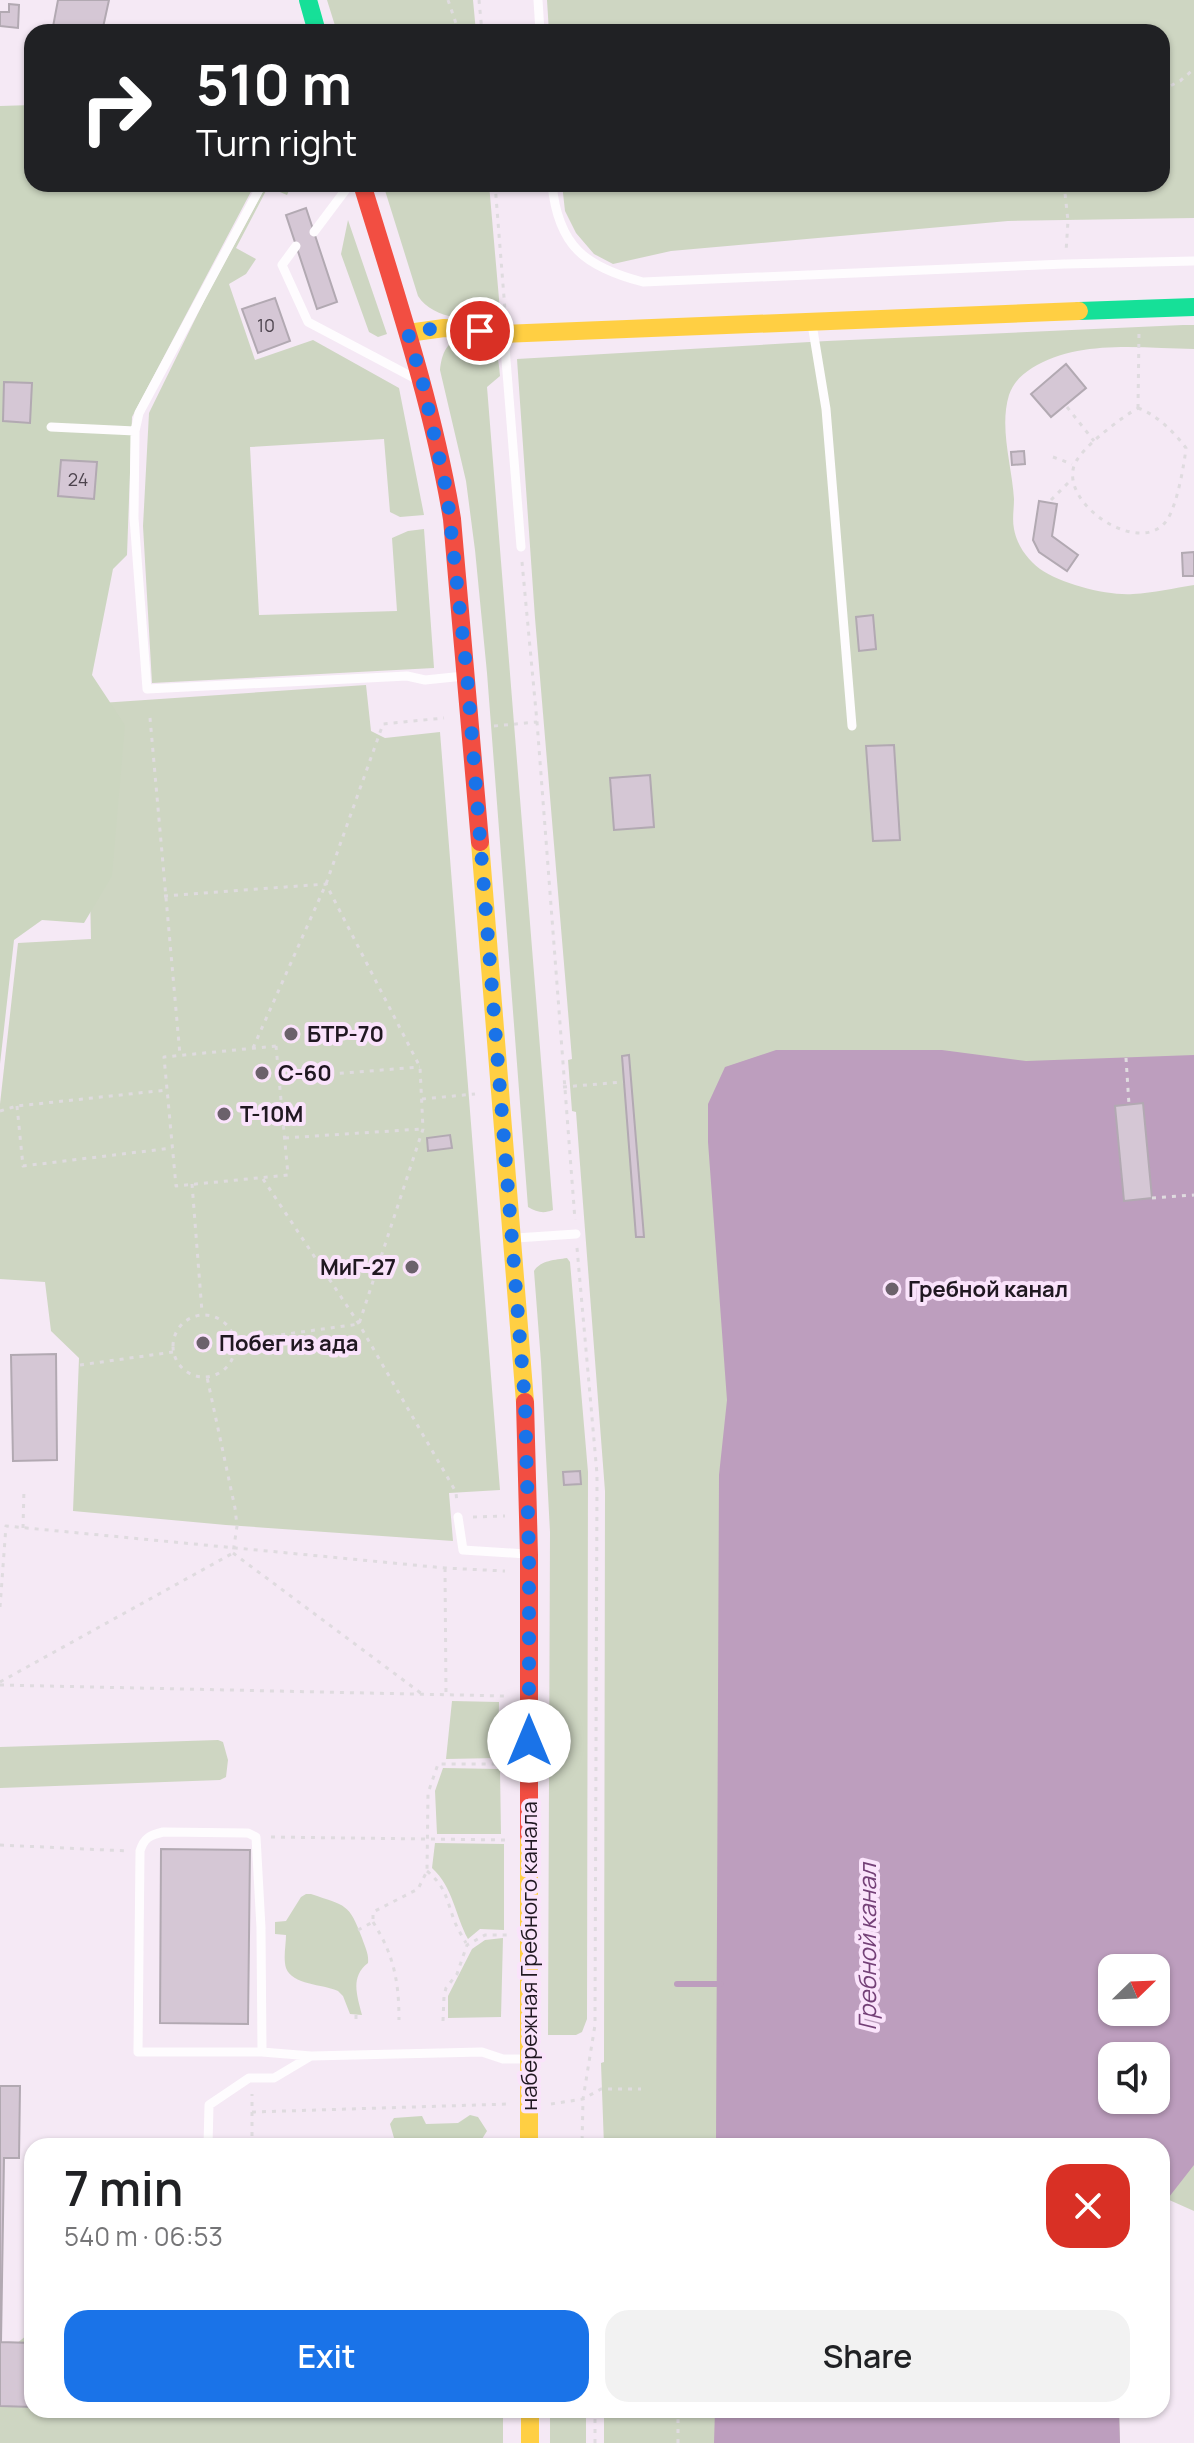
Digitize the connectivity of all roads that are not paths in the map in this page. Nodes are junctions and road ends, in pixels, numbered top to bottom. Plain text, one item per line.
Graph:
1 (308, 0) edge
2 (538, 0) edge
3 (315, 24) edge
4 (540, 24) edge
5 (258, 192) edge
6 (344, 192) edge
7 (364, 192) edge
8 (553, 192) edge
9 (314, 232) dead end
10 (296, 246) dead end
11 (1194, 261) edge
12 (1194, 307) edge
13 (811, 321) junction
14 (408, 333) junction
15 (503, 334) junction
16 (423, 384) junction
17 (51, 427) dead end
18 (135, 431) junction
19 (521, 547) road end
20 (467, 675) junction
21 (852, 726) dead end
22 (576, 1234) road end
23 (512, 1238) junction
24 (458, 1517) road end
25 (529, 1555) junction
26 (262, 2052) junction
27 (311, 2056) junction
28 (528, 2059) junction
29 (208, 2138) edge
30 (529, 2138) edge
31 (530, 2418) edge
32 (530, 2443) edge

1 - 3 street
2 - 4 lane
5 - 18 lane
6 - 9 lane
7 - 14 street, набережная Гребного канала
8 - 11 lane
10 - 16 lane
12 - 13 street
13 - 15 street
13 - 21 lane
14 - 15 street
14 - 16 street, набережная Гребного канала
15 - 19 lane
16 - 20 street, набережная Гребного канала
17 - 18 lane
18 - 20 lane
20 - 23 street, набережная Гребного канала
22 - 23 lane
23 - 25 street, набережная Гребного канала
24 - 25 lane
25 - 28 street, набережная Гребного канала
26 - 26 lane
26 - 27 lane
27 - 28 lane
27 - 29 lane
28 - 30 street, набережная Гребного канала
31 - 32 street

